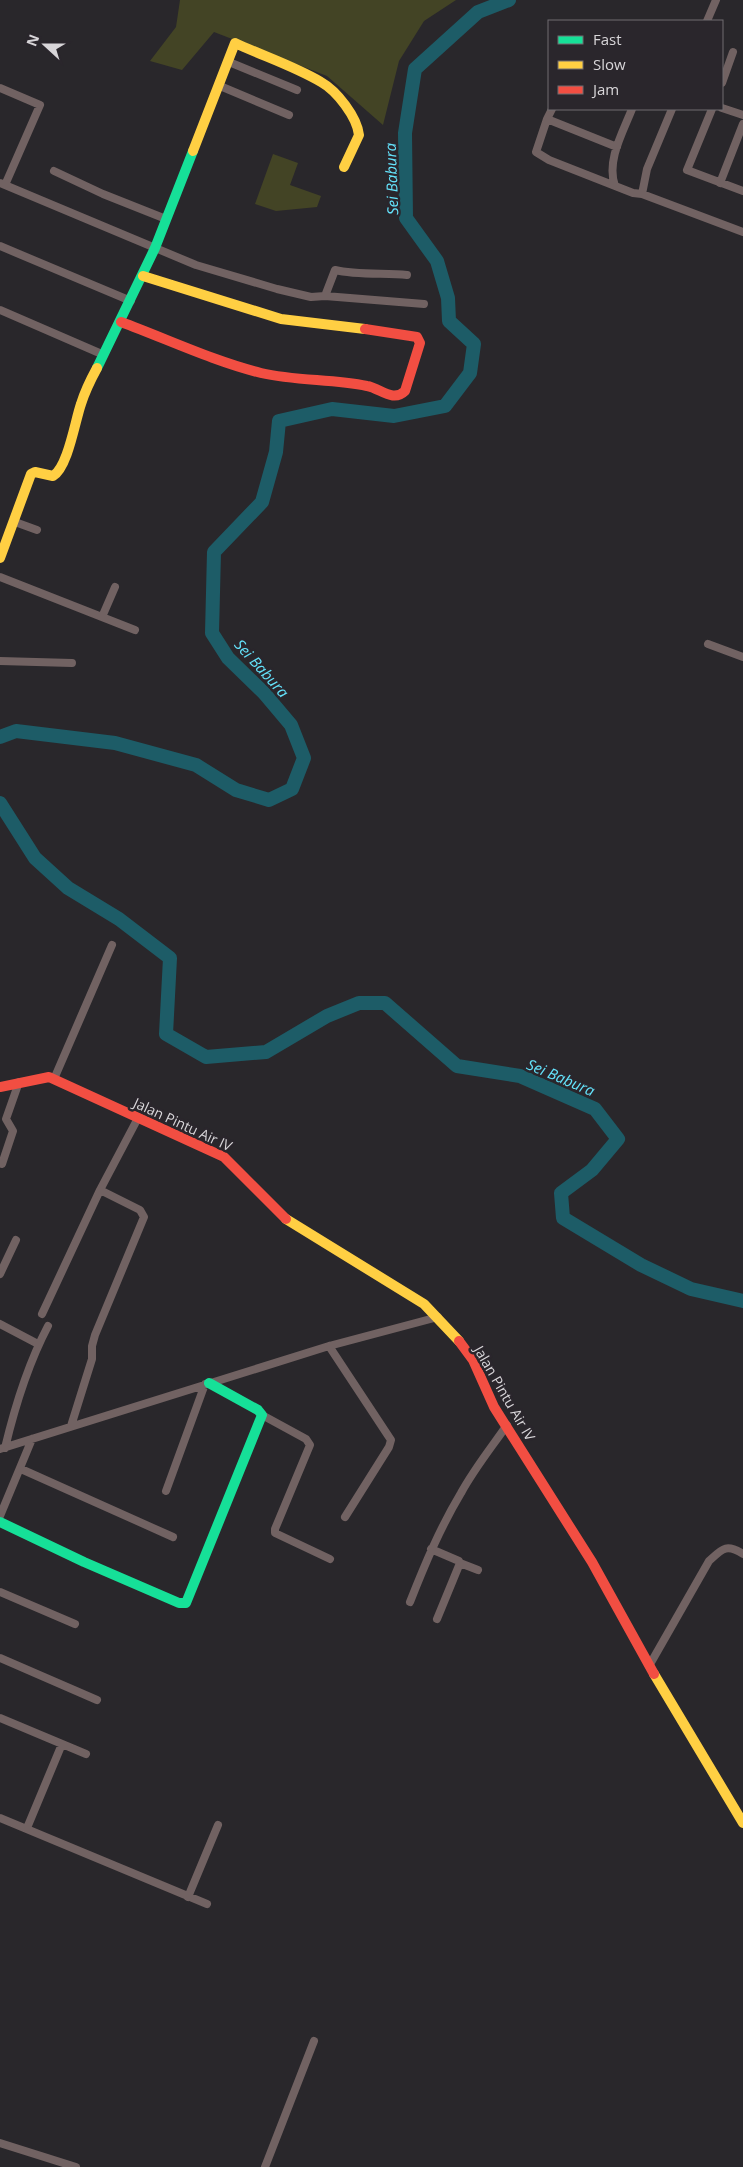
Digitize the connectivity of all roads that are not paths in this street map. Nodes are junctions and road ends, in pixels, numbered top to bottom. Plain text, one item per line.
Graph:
1 (716, 0) edge
2 (707, 20) edge
3 (733, 52) dead end
4 (229, 62) junction
5 (723, 80) edge
6 (220, 86) junction
7 (0, 88) edge
8 (297, 90) dead end
9 (723, 108) edge
10 (552, 110) edge
11 (632, 110) edge
12 (672, 110) edge
13 (712, 110) edge
14 (288, 115) dead end
15 (743, 115) edge
16 (547, 119) junction
17 (743, 124) edge
18 (618, 147) junction
19 (344, 167) dead end
20 (54, 171) dead end
21 (720, 183) junction
22 (2, 184) edge
23 (614, 186) junction
24 (743, 191) edge
25 (642, 194) junction
26 (166, 219) junction
27 (743, 232) edge
28 (0, 246) edge
29 (155, 248) junction
30 (407, 274) dead end
31 (143, 276) junction
32 (325, 296) junction
33 (131, 301) junction
34 (424, 304) dead end
35 (0, 310) edge
36 (121, 322) junction
37 (104, 355) junction
38 (15, 522) junction
39 (36, 530) dead end
40 (3, 546) edge
41 (0, 558) edge
42 (0, 577) edge
43 (115, 587) dead end
44 (102, 617) junction
45 (136, 630) dead end
46 (708, 644) dead end
47 (743, 657) edge
48 (0, 661) edge
49 (72, 663) dead end
50 (112, 945) dead end
51 (54, 1079) junction
52 (19, 1082) junction
53 (0, 1088) edge
54 (138, 1118) junction
55 (2, 1164) dead end
56 (100, 1190) junction
57 (16, 1240) dead end
58 (0, 1274) edge
59 (42, 1314) dead end
60 (438, 1317) junction
61 (0, 1324) edge
62 (48, 1326) dead end
63 (38, 1344) junction
64 (329, 1346) junction
65 (207, 1384) junction
66 (262, 1415) junction
67 (507, 1425) junction
68 (71, 1426) junction
69 (32, 1439) junction
70 (2, 1449) edge
71 (22, 1469) junction
72 (166, 1491) dead end
73 (0, 1516) edge
74 (345, 1517) dead end
75 (0, 1522) edge
76 (173, 1537) dead end
77 (431, 1549) junction
78 (743, 1554) edge
79 (330, 1558) dead end
80 (460, 1563) junction
81 (478, 1570) dead end
82 (0, 1592) edge
83 (410, 1602) dead end
84 (437, 1619) dead end
85 (75, 1624) dead end
86 (0, 1658) edge
87 (649, 1666) junction
88 (97, 1700) dead end
89 (0, 1718) edge
90 (62, 1744) junction
91 (86, 1754) dead end
92 (0, 1818) edge
93 (743, 1823) edge
94 (218, 1825) dead end
95 (27, 1828) junction
96 (188, 1897) junction
97 (207, 1904) dead end
98 (314, 2041) dead end
99 (0, 2143) edge
100 (76, 2167) edge
101 (265, 2167) edge

1 - 2 street
3 - 5 street
4 - 6 street
4 - 8 street
4 - 19 street
6 - 14 street
6 - 26 street
7 - 22 street
9 - 15 street
10 - 16 street
11 - 18 street
12 - 25 street
13 - 21 street
16 - 18 street
16 - 23 street
17 - 21 street
18 - 23 street
20 - 26 street
21 - 24 street
22 - 29 street
23 - 25 street
25 - 27 street
26 - 29 street
28 - 33 street
29 - 31 street
29 - 32 street
30 - 32 street
31 - 33 street
31 - 36 street
32 - 34 street
33 - 36 street
35 - 37 street
36 - 37 street
37 - 38 street
38 - 39 street
38 - 40 street
40 - 41 street
42 - 44 street
43 - 44 street
44 - 45 street
46 - 47 street
48 - 49 street
50 - 51 street
51 - 52 street, Jalan Pintu Air IV
51 - 54 street, Jalan Pintu Air IV
52 - 53 street, Jalan Pintu Air IV
52 - 55 street
54 - 56 street
54 - 60 street, Jalan Pintu Air IV
56 - 59 street
56 - 68 street
57 - 58 street
60 - 64 street
60 - 67 street, Jalan Pintu Air IV
61 - 63 street
62 - 63 street
63 - 70 street
64 - 65 street
64 - 74 street
65 - 66 street
65 - 68 street
65 - 72 street
66 - 75 street
66 - 79 street
67 - 77 street
67 - 87 street, Jalan Pintu Air IV
68 - 69 street
69 - 70 street
69 - 71 street
71 - 73 street
71 - 76 street
77 - 80 street
77 - 83 street
78 - 87 street
80 - 81 street
80 - 84 street
82 - 85 street
86 - 88 street
87 - 93 street, Jalan Pintu Air IV
89 - 90 street
90 - 91 street
90 - 95 street
92 - 95 street
94 - 96 street
95 - 96 street
96 - 97 street
98 - 101 street
99 - 100 street

